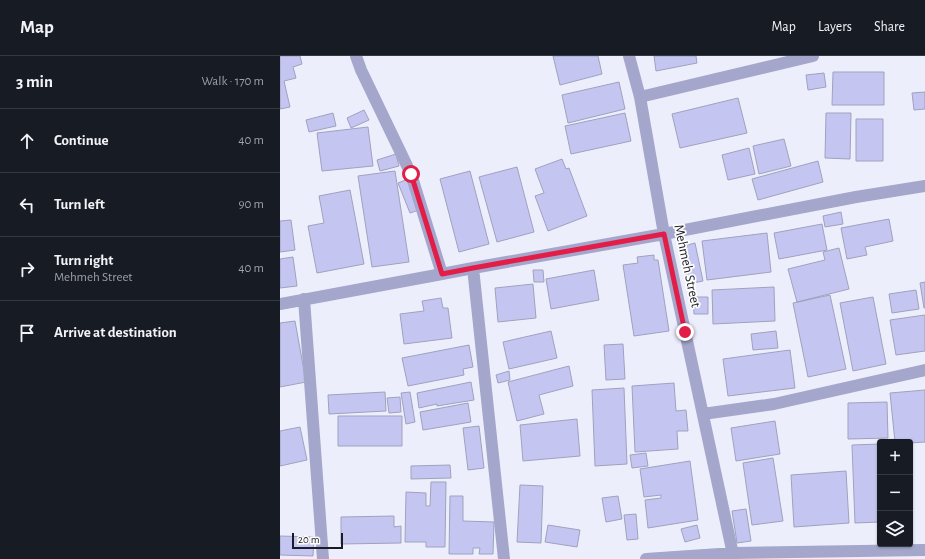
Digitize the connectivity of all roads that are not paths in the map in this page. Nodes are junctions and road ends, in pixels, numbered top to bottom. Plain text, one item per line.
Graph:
1 (356, 56) edge
2 (629, 56) edge
3 (813, 56) edge
4 (640, 97) junction
5 (925, 186) edge
6 (664, 234) junction
7 (473, 268) junction
8 (442, 274) junction
9 (304, 299) junction
10 (280, 304) edge
11 (925, 370) edge
12 (703, 414) junction
13 (925, 550) edge
14 (734, 556) edge
15 (323, 559) edge
16 (504, 559) edge
17 (646, 559) edge

1 - 8 street
2 - 4 street, Mehmeh Street
3 - 4 street
4 - 6 street, Mehmeh Street
5 - 6 street
6 - 7 street
6 - 12 street, Mehmeh Street
7 - 8 street
7 - 16 street
8 - 9 street
9 - 10 street
9 - 15 street
11 - 12 street
12 - 14 street, Mehmeh Street
13 - 14 street
14 - 17 street

